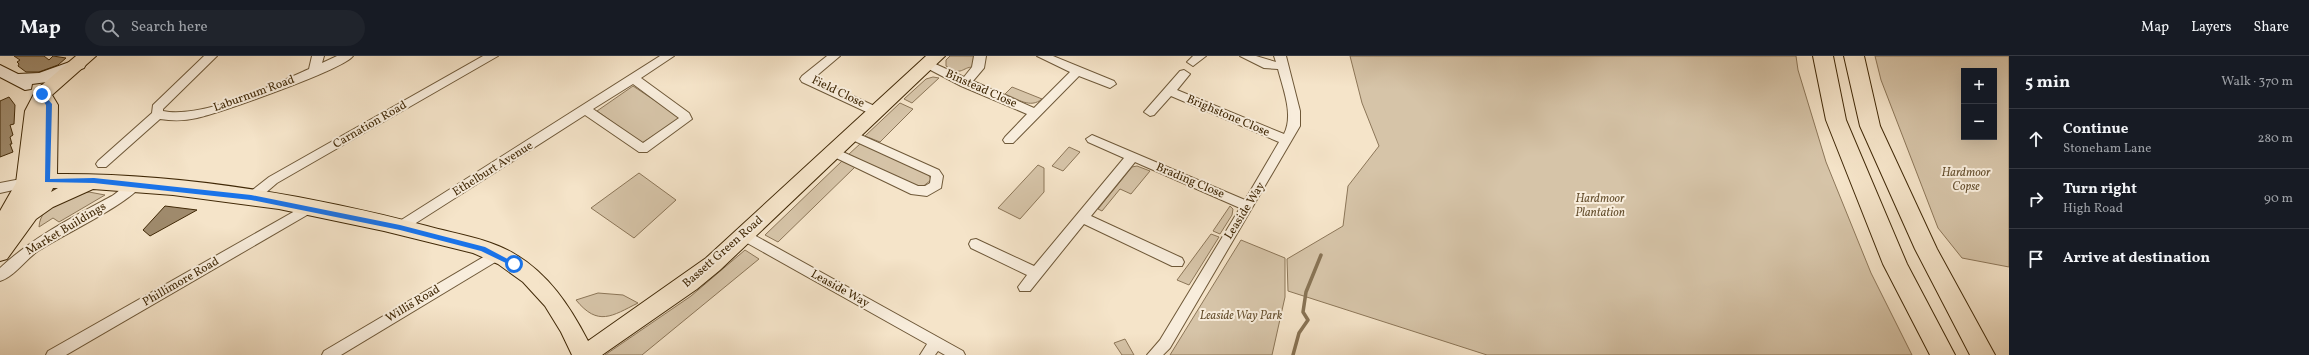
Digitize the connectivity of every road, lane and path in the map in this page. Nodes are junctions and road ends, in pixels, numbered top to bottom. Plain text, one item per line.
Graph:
1 (211, 56) edge
2 (318, 56) edge
3 (347, 56) edge
4 (492, 56) edge
5 (668, 56) edge
6 (834, 56) edge
7 (980, 56) edge
8 (1043, 56) edge
9 (1246, 56) edge
10 (1823, 56) edge
11 (1854, 56) edge
12 (83, 60) edge
13 (931, 60) edge
14 (1281, 61) edge
15 (0, 70) edge
16 (1078, 70) junction
17 (314, 71) junction
18 (1184, 74) dead end
19 (15, 79) junction
20 (634, 79) junction
21 (965, 83) junction
22 (1110, 84) dead end
23 (1169, 91) junction
24 (42, 94) junction
25 (586, 110) junction
26 (877, 112) junction
27 (1150, 112) dead end
28 (1035, 113) junction
29 (158, 114) junction
30 (852, 135) junction
31 (1092, 139) dead end
32 (1009, 140) dead end
33 (1287, 140) junction
34 (834, 152) junction
35 (1132, 157) junction
36 (98, 172) junction
37 (47, 181) junction
38 (26, 183) junction
39 (135, 185) junction
40 (0, 188) edge
41 (251, 198) junction
42 (1248, 206) junction
43 (309, 208) junction
44 (28, 215) junction
45 (1081, 217) junction
46 (400, 227) junction
47 (0, 229) edge
48 (745, 235) junction
49 (976, 244) dead end
50 (0, 253) edge
51 (497, 254) junction
52 (1177, 262) dead end
53 (1035, 273) junction
54 (0, 276) edge
55 (1025, 287) dead end
56 (936, 343) junction
57 (53, 355) edge
58 (329, 355) edge
59 (584, 355) edge
60 (927, 355) edge
61 (958, 355) edge
62 (1154, 355) edge
63 (1943, 355) edge
64 (1982, 355) edge

1 - 29 street
2 - 17 street
3 - 17 street, Laburnum Road
4 - 41 street, Carnation Road
5 - 20 street, Ethelburt Avenue
6 - 26 street, Field Close
7 - 21 street
8 - 16 street
9 - 14 street
10 - 63 highway
11 - 64 highway
12 - 19 street
12 - 24 main road
13 - 21 street, Binstead Close
13 - 26 main road, Bassett Green Road
14 - 33 street, Leaside Way
15 - 19 street
16 - 22 street
16 - 28 street, Binstead Close
17 - 29 street, Laburnum Road
18 - 23 street, Brighstone Close
19 - 24 street
20 - 25 street, Ethelburt Avenue
20 - 25 street
21 - 28 street, Binstead Close
23 - 27 street, Brighstone Close
23 - 33 street, Brighstone Close
24 - 37 main road
24 - 38 main road
25 - 46 street, Ethelburt Avenue
26 - 30 main road, Bassett Green Road
28 - 32 street, Binstead Close
29 - 36 street
30 - 34 main road, Bassett Green Road
30 - 34 street
31 - 35 street, Brading Close
33 - 42 street, Leaside Way
34 - 48 main road, Bassett Green Road
35 - 42 street, Brading Close
35 - 45 street
36 - 37 main road
36 - 39 main road
36 - 44 main road
37 - 38 main road
37 - 44 main road
38 - 40 street
38 - 47 main road
39 - 41 main road
39 - 54 street, Market Buildings
41 - 43 main road
42 - 62 street, Leaside Way
43 - 46 main road
43 - 57 street, Phillimore Road
44 - 50 main road
45 - 52 street
45 - 53 street
46 - 51 main road
48 - 56 street, Leaside Way
48 - 59 main road, Bassett Green Road
49 - 53 street
51 - 58 street, Willis Road
51 - 59 main road
53 - 55 street
56 - 60 street
56 - 61 street, Leaside Way

